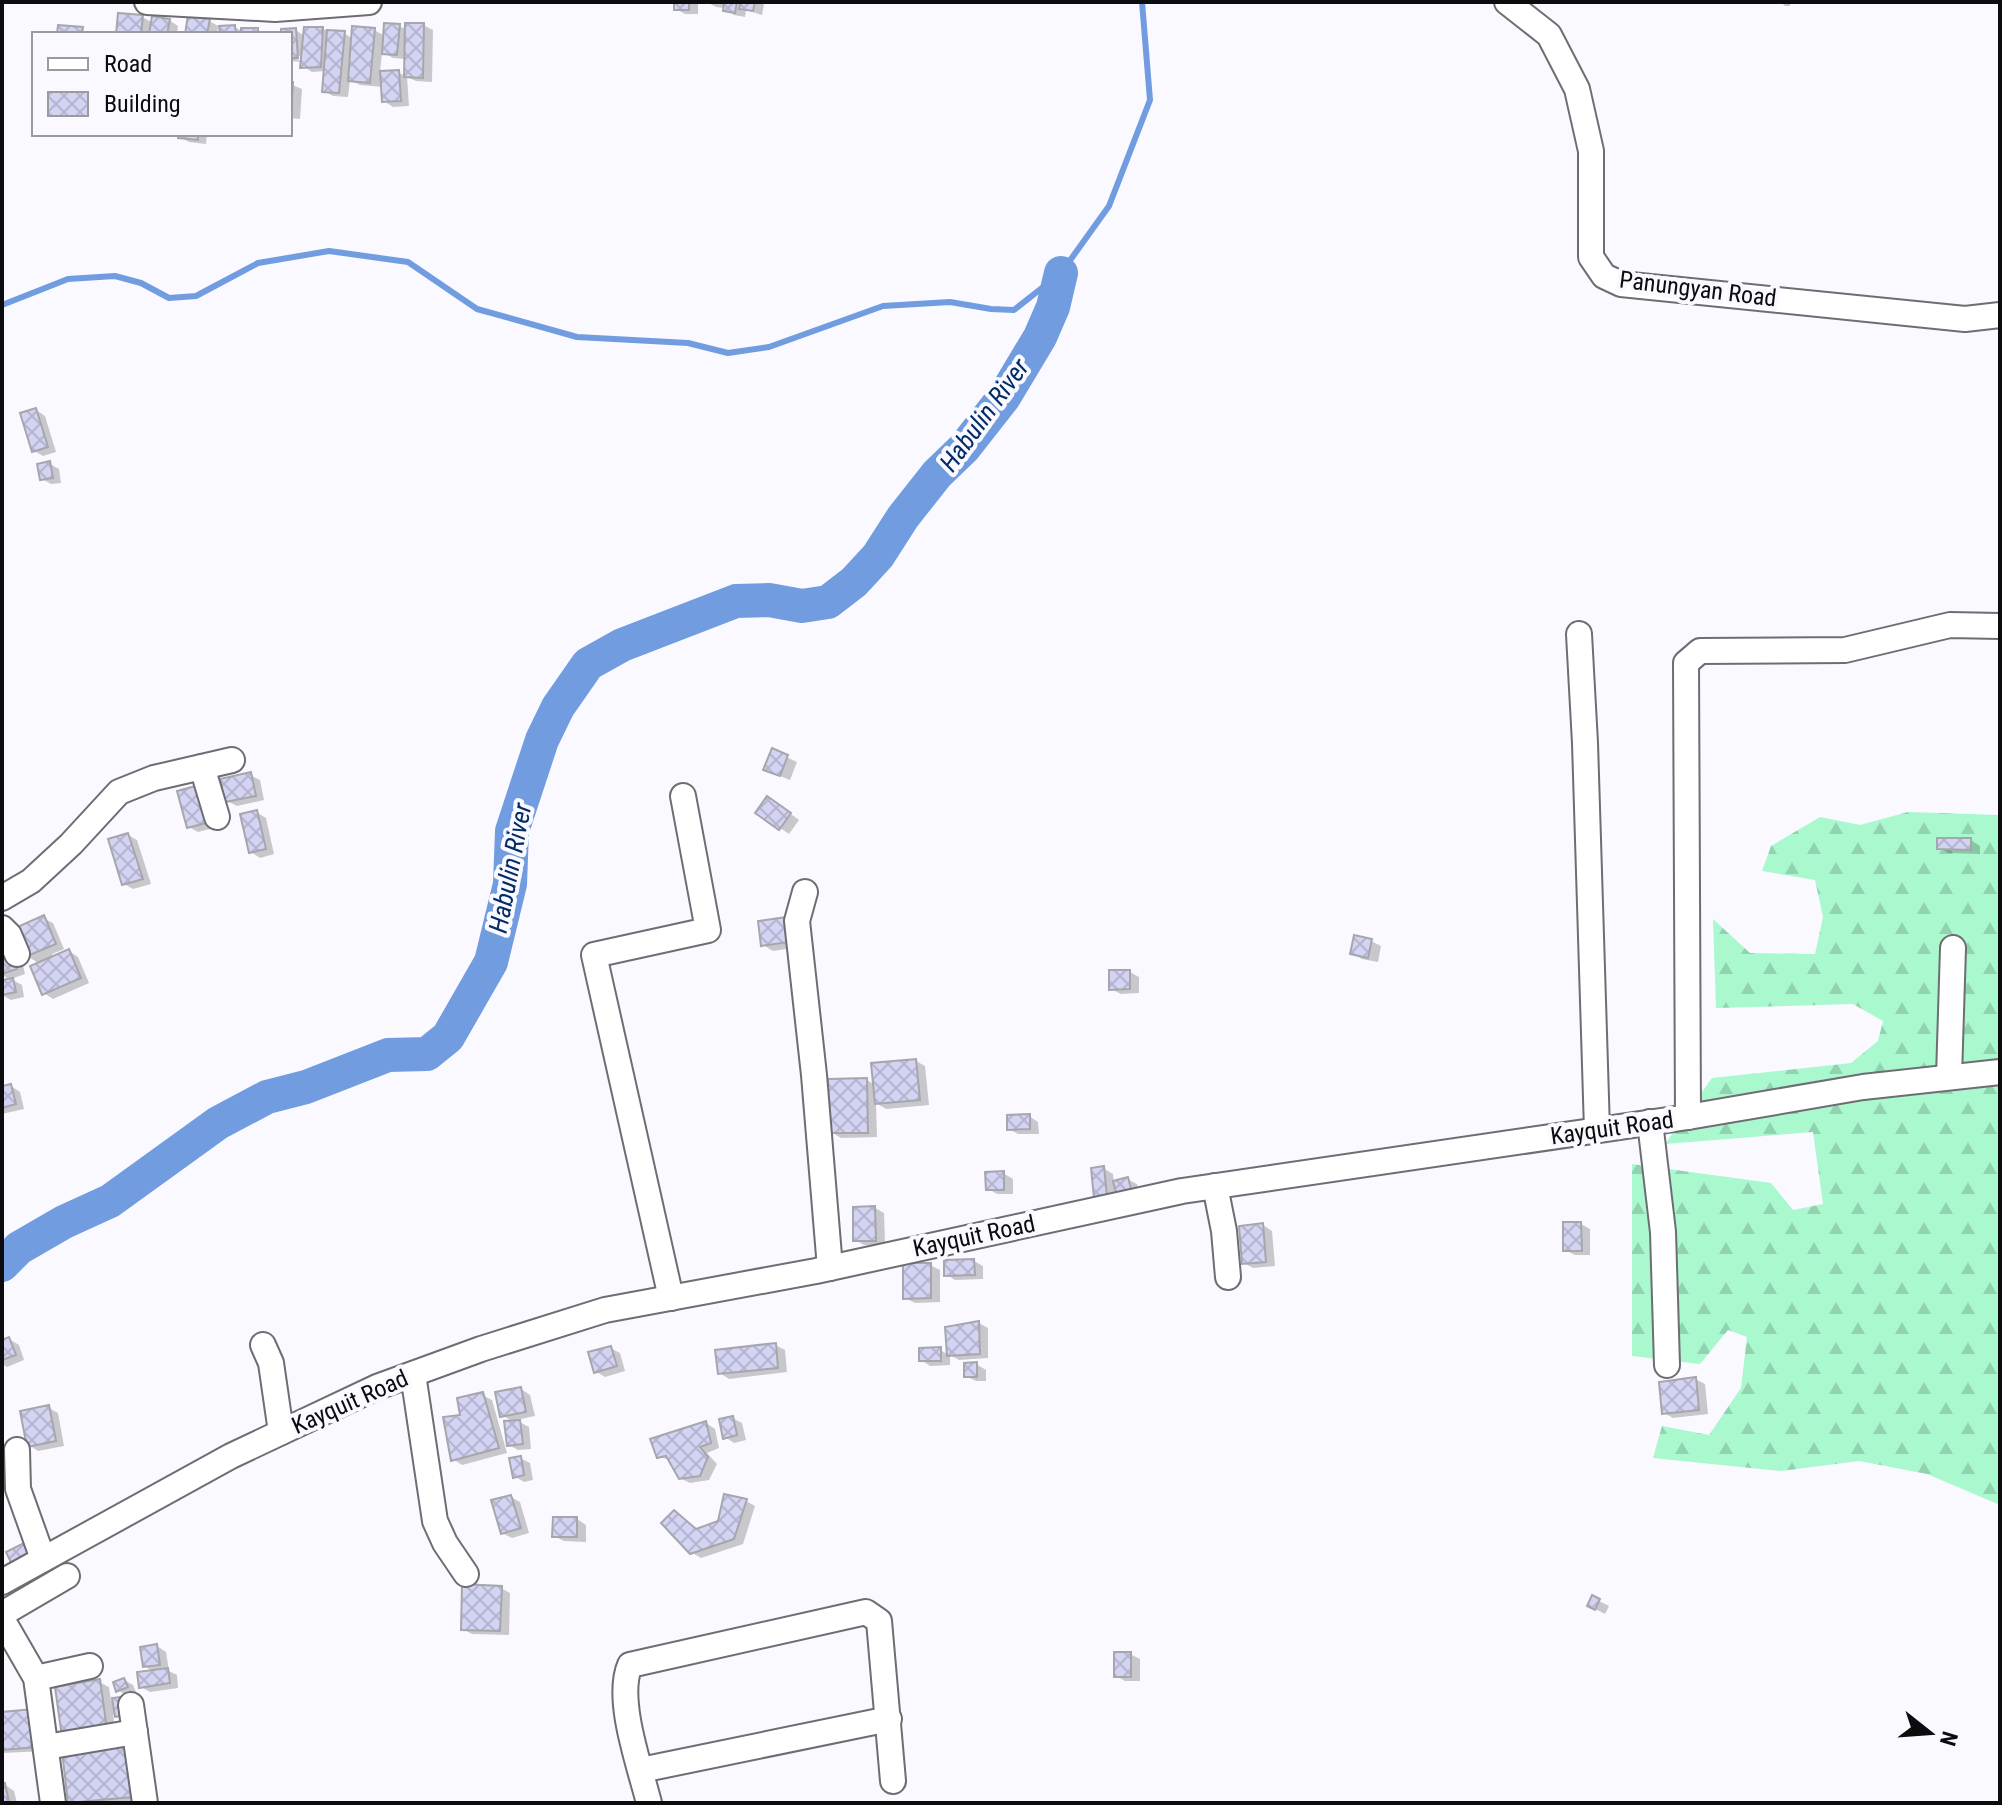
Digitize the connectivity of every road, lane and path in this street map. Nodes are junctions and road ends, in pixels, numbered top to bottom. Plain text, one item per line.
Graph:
1 (147, 2) edge
2 (369, 2) edge
3 (1507, 2) edge
4 (2000, 315) edge
5 (2000, 626) edge
6 (1579, 634) dead end
7 (232, 760) dead end
8 (202, 767) junction
9 (683, 796) dead end
10 (217, 817) dead end
11 (805, 892) dead end
12 (2, 898) edge
13 (2, 928) edge
14 (1953, 948) dead end
15 (17, 954) dead end
16 (2000, 1072) edge
17 (1949, 1077) junction
18 (1688, 1117) junction
19 (1650, 1122) junction
20 (1597, 1130) junction
21 (1215, 1186) junction
22 (830, 1268) junction
23 (1228, 1277) dead end
24 (671, 1298) junction
25 (263, 1345) dead end
26 (1667, 1365) dead end
27 (413, 1374) junction
28 (281, 1432) junction
29 (17, 1450) dead end
30 (43, 1559) junction
31 (466, 1574) dead end
32 (67, 1576) dead end
33 (2, 1582) edge
34 (2, 1616) edge
35 (90, 1666) dead end
36 (36, 1678) junction
37 (131, 1705) dead end
38 (889, 1719) junction
39 (135, 1732) junction
40 (46, 1747) junction
41 (641, 1770) junction
42 (893, 1781) dead end
43 (53, 1803) edge
44 (145, 1803) edge
45 (649, 1803) edge

1 - 2 street
3 - 4 street, Panungyan Road
5 - 18 street
6 - 20 street
7 - 8 street
8 - 10 street
8 - 12 street
9 - 24 street
11 - 22 street
13 - 15 street
14 - 17 street
16 - 17 street, Kayquit Road
17 - 18 street, Kayquit Road
18 - 19 street, Kayquit Road
19 - 20 street, Kayquit Road
19 - 26 street
20 - 21 street, Kayquit Road
21 - 22 street, Kayquit Road
21 - 23 street
22 - 24 street, Kayquit Road
24 - 27 street, Kayquit Road
25 - 28 street
27 - 28 street, Kayquit Road
27 - 31 street
28 - 30 street, Kayquit Road
29 - 30 street
30 - 33 street, Kayquit Road
32 - 34 street
34 - 36 street
35 - 36 street
36 - 40 street
37 - 39 street
38 - 41 street
38 - 41 street
38 - 42 street
39 - 40 street
39 - 44 street
40 - 43 street
41 - 45 street

